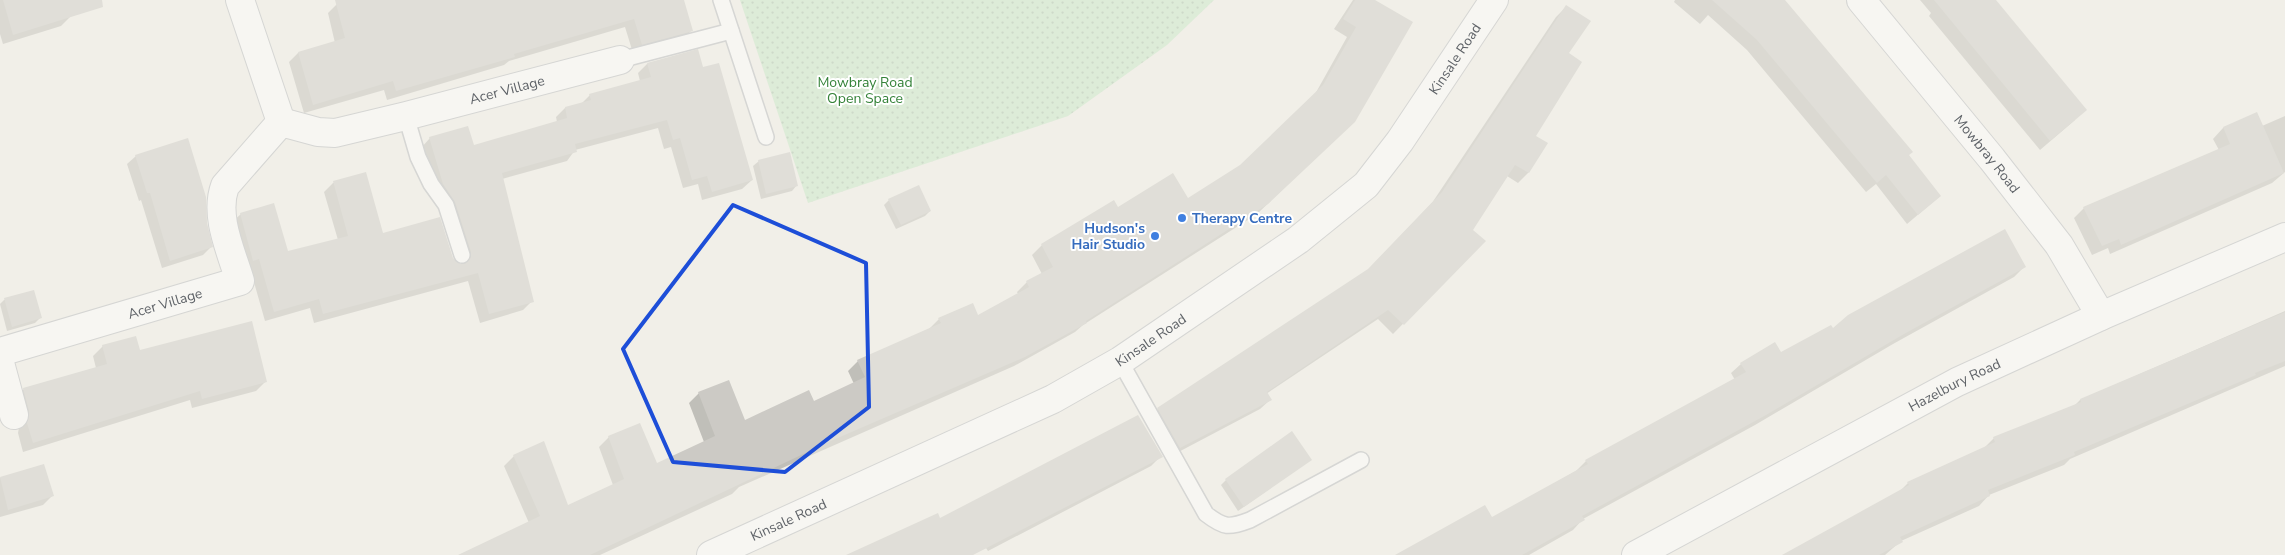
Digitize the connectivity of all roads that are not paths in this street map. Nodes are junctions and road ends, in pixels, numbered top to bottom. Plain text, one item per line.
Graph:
1 (240, 0) edge
2 (721, 0) edge
3 (1494, 0) edge
4 (1860, 0) edge
5 (731, 31) junction
6 (620, 60) joint
7 (406, 116) junction
8 (282, 122) junction
9 (766, 137) dead end
10 (2285, 237) edge
11 (462, 256) dead end
12 (2101, 316) junction
13 (0, 352) edge
14 (1120, 361) junction
15 (0, 363) edge
16 (14, 415) dead end
17 (1361, 460) dead end
18 (711, 555) edge
19 (1636, 555) edge

1 - 8 street
2 - 5 lane
3 - 14 street, Kinsale Road
4 - 12 street, Mowbray Road
5 - 6 lane, Acer Village
5 - 9 lane
6 - 7 street, Acer Village
7 - 8 street, Acer Village
7 - 11 lane
8 - 13 street, Acer Village
10 - 12 street, Hazelbury Road
12 - 19 street, Hazelbury Road
14 - 17 lane
14 - 18 street, Kinsale Road
15 - 16 street

